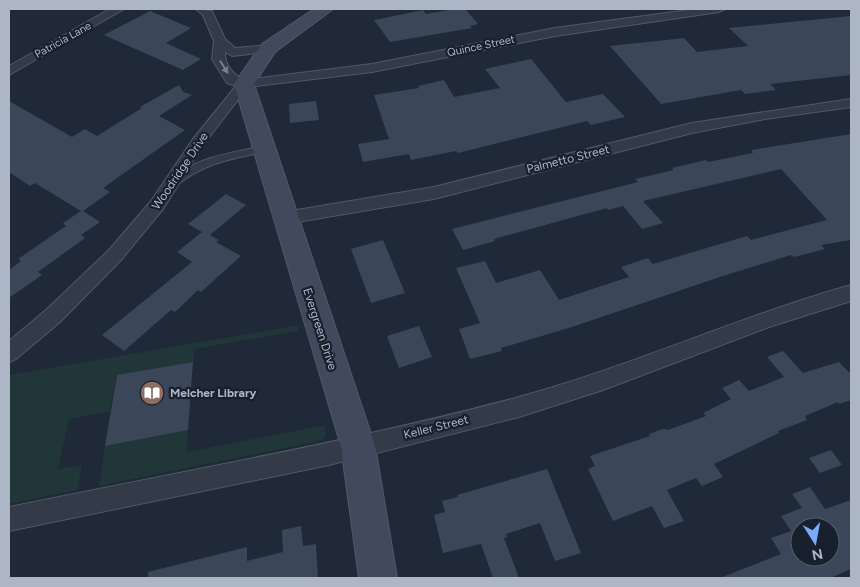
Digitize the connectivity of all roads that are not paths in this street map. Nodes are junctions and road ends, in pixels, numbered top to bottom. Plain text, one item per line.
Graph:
1 (118, 9) edge
2 (201, 9) edge
3 (325, 9) edge
4 (719, 9) edge
5 (220, 41) junction
6 (268, 48) junction
7 (9, 71) edge
8 (244, 84) junction
9 (851, 103) edge
10 (264, 149) junction
11 (172, 185) junction
12 (285, 218) junction
13 (851, 292) edge
14 (9, 352) edge
15 (358, 446) junction
16 (9, 519) edge
17 (378, 578) edge

1 - 7 street, Patricia Lane
2 - 5 street
3 - 6 street, Woodridge Drive
4 - 8 street, Quince Street
5 - 6 street
5 -> 8 street
6 - 8 street, Woodridge Drive
8 - 10 street, Evergreen Drive
8 - 11 street, Woodridge Drive
9 - 12 street, Palmetto Street
10 - 11 lane
10 - 12 street, Evergreen Drive
11 - 14 street, Woodridge Drive
12 - 15 street, Evergreen Drive
13 - 15 street, Keller Street
15 - 16 street, Keller Street
15 - 17 street, Evergreen Drive

